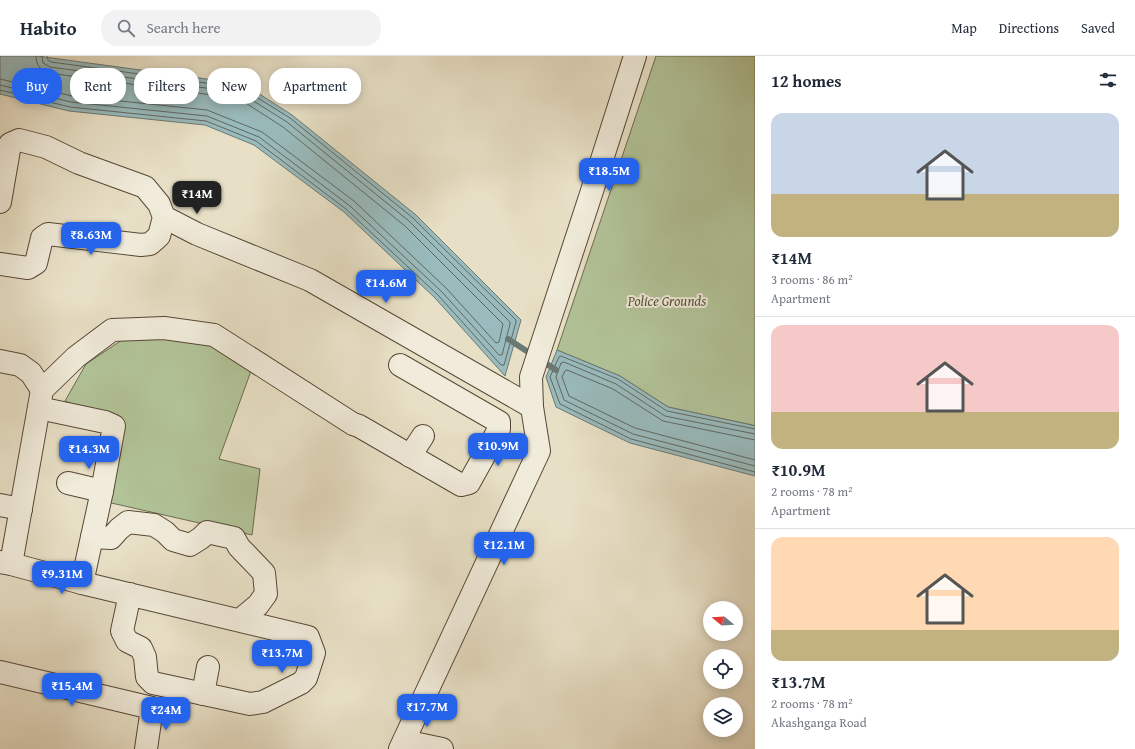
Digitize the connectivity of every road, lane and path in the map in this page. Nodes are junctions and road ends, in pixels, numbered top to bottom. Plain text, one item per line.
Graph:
1 (635, 56) edge
2 (0, 202) edge
3 (164, 217) junction
4 (0, 264) edge
5 (0, 361) edge
6 (400, 365) dead end
7 (40, 399) junction
8 (532, 407) junction
9 (423, 436) dead end
10 (410, 456) junction
11 (68, 483) dead end
12 (102, 491) junction
13 (10, 507) edge
14 (92, 536) junction
15 (6, 563) edge
16 (82, 583) junction
17 (130, 594) junction
18 (240, 620) junction
19 (208, 667) dead end
20 (0, 672) edge
21 (203, 694) junction
22 (402, 745) edge
23 (146, 749) edge
24 (442, 749) edge

1 - 8 street
2 - 3 street
3 - 4 street
3 - 8 street
5 - 7 street
6 - 10 street
7 - 10 street
7 - 12 street
7 - 13 street
8 - 22 street
9 - 10 street
11 - 12 street
12 - 14 street
13 - 15 street
14 - 16 street
14 - 18 street
15 - 16 street
16 - 17 street
17 - 18 street
17 - 21 street
18 - 21 street
19 - 21 street
20 - 23 street
22 - 24 street

